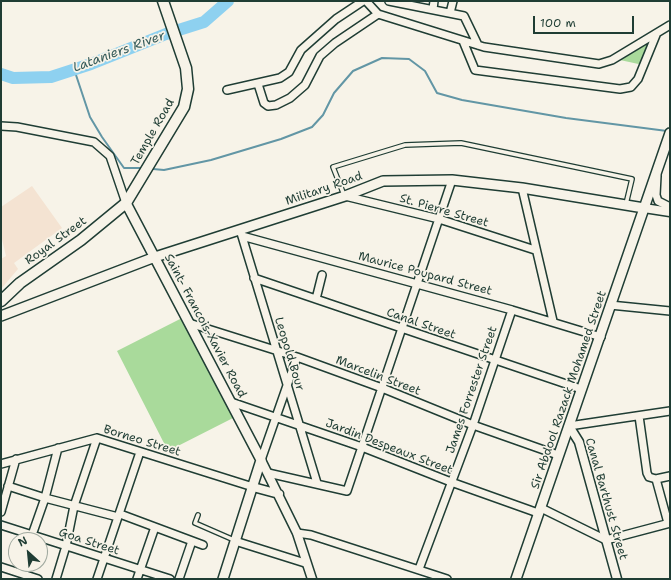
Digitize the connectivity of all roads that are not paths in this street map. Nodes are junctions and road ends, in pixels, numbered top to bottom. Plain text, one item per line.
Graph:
1 (163, 1) edge
2 (365, 1) edge
3 (389, 1) edge
4 (434, 1) edge
5 (453, 1) edge
6 (433, 9) junction
7 (450, 13) junction
8 (378, 14) junction
9 (670, 25) edge
10 (656, 34) junction
11 (463, 41) junction
12 (478, 45) junction
13 (258, 84) junction
14 (227, 90) dead end
15 (1, 126) edge
16 (669, 134) edge
17 (656, 170) junction
18 (452, 180) junction
19 (522, 188) junction
20 (345, 196) junction
21 (126, 203) junction
22 (626, 204) junction
23 (670, 207) edge
24 (644, 208) junction
25 (670, 212) edge
26 (440, 219) junction
27 (241, 233) junction
28 (535, 250) junction
29 (155, 257) junction
30 (322, 275) dead end
31 (254, 278) junction
32 (418, 284) junction
33 (316, 299) junction
34 (1, 301) edge
35 (610, 305) junction
36 (512, 310) junction
37 (670, 311) edge
38 (1, 316) edge
39 (552, 321) junction
40 (189, 323) junction
41 (403, 329) junction
42 (601, 337) junction
43 (276, 351) junction
44 (298, 357) junction
45 (495, 360) junction
46 (287, 384) junction
47 (382, 388) junction
48 (582, 389) junction
49 (231, 402) junction
50 (670, 411) edge
51 (639, 416) junction
52 (276, 417) junction
53 (299, 424) junction
54 (473, 425) junction
55 (569, 426) junction
56 (96, 438) junction
57 (362, 447) junction
58 (58, 448) junction
59 (140, 452) junction
60 (558, 455) junction
61 (16, 459) junction
62 (261, 460) junction
63 (1, 464) edge
64 (268, 473) junction
65 (670, 476) edge
66 (656, 479) junction
67 (451, 482) junction
68 (317, 484) junction
69 (8, 486) junction
70 (253, 487) junction
71 (279, 494) junction
72 (45, 498) junction
73 (74, 506) junction
74 (539, 510) junction
75 (1, 512) edge
76 (119, 515) junction
77 (198, 515) dead end
78 (669, 523) edge
79 (1, 525) edge
80 (155, 527) junction
81 (23, 532) edge
82 (33, 532) edge
83 (297, 533) junction
84 (48, 540) edge
85 (606, 540) junction
86 (192, 541) junction
87 (235, 541) junction
88 (203, 545) dead end
89 (66, 546) junction
90 (104, 558) junction
91 (305, 563) junction
92 (1, 567) edge
93 (419, 569) junction
94 (140, 570) junction
95 (38, 579) edge
96 (56, 579) edge
97 (97, 579) edge
98 (137, 579) edge
99 (170, 579) edge
100 (179, 579) edge
101 (223, 579) edge
102 (312, 579) edge
103 (447, 579) edge
104 (516, 579) edge
105 (617, 579) edge

1 - 21 main road, Temple Road
2 - 8 street
2 - 13 street
3 - 6 street
4 - 6 street
5 - 7 street
6 - 7 street
7 - 12 street
8 - 11 street
8 - 13 street
9 - 10 street
10 - 11 street
10 - 12 street
11 - 12 street
13 - 14 street
15 - 21 street
16 - 17 main road, Sir Abdool Razack Mohamed Street
17 - 23 street
17 - 24 main road, Sir Abdool Razack Mohamed Street
18 - 19 main road, Military Road
18 - 20 main road, Military Road
18 - 26 street
19 - 22 main road, Military Road
19 - 28 street
20 - 22 lane
20 - 26 street, St. Pierre Street
20 - 27 main road, Military Road
21 - 29 main road, Saint- Francois-Xavier Road
21 - 34 main road, Royal Street
22 - 24 main road, Military Road
24 - 25 street, Military Road
24 - 35 main road, Sir Abdool Razack Mohamed Street
26 - 28 street, St. Pierre Street
26 - 32 street
27 - 29 main road, Military Road
27 - 31 street, Leopold Bour
27 - 32 street, Maurice Poupard Street
28 - 39 street
29 - 38 main road, Military Road
29 - 40 main road, Saint- Francois-Xavier Road
30 - 33 street
31 - 33 street, Canal Street
31 - 43 street, Leopold Bour
32 - 36 street, Maurice Poupard Street
32 - 41 street
33 - 41 street, Canal Street
35 - 37 street
35 - 42 main road, Sir Abdool Razack Mohamed Street
36 - 39 street, Maurice Poupard Street
36 - 45 street, James Forrester Street
39 - 42 street, Maurice Poupard Street
40 - 43 street, Marcelin Street
40 - 49 main road, Saint- Francois-Xavier Road
41 - 45 street, Canal Street
41 - 47 street
42 - 48 main road, Sir Abdool Razack Mohamed Street
43 - 44 street, Marcelin Street
43 - 46 street, Leopold Bour
44 - 46 street
44 - 47 street, Marcelin Street
45 - 48 street, Canal Street
45 - 54 street, James Forrester Street
46 - 52 street
46 - 53 street, Leopold Bour
47 - 54 street, Marcelin Street
47 - 57 street
48 - 55 main road, Sir Abdool Razack Mohamed Street
49 - 52 street, Jardin Despeaux Street
49 - 62 main road, Saint- Francois-Xavier Road
50 - 51 street
51 - 55 street
51 - 66 street
52 - 53 street, Jardin Despeaux Street
52 - 62 street
53 - 57 street, Jardin Despeaux Street
53 - 68 street, Leopold Bour
54 - 60 street, Marcelin Street
54 - 67 street, James Forrester Street
55 - 60 main road, Sir Abdool Razack Mohamed Street
55 - 85 street, Canal Barthust Street
56 - 58 street, Borneo Street
56 - 59 street, Borneo Street
56 - 73 street
57 - 67 street, Jardin Despeaux Street
57 - 68 street
58 - 61 street, Borneo Street
58 - 72 street
59 - 70 street, Borneo Street
59 - 76 street
60 - 74 main road, Sir Abdool Razack Mohamed Street
61 - 63 street, Borneo Street
61 - 69 street
62 - 64 street
62 - 70 main road
64 - 68 street
64 - 71 street
65 - 66 street
66 - 78 street
67 - 74 street, Jardin Despeaux Street
67 - 93 street, James Forrester Street
69 - 72 street
69 - 75 street
70 - 71 street
70 - 87 main road
71 - 83 street
72 - 73 street
72 - 82 street
73 - 76 street
73 - 89 street
74 - 85 street, Jardin Despeaux Street
74 - 104 main road, Sir Abdool Razack Mohamed Street
76 - 80 street
76 - 90 street
77 - 87 lane
78 - 85 street
79 - 81 street, Goa Street
80 - 86 street
80 - 94 street
83 - 91 street
83 - 93 street
84 - 89 street, Goa Street
85 - 105 street, Canal Barthust Street
86 - 88 street
86 - 100 street
87 - 91 street
87 - 101 main road
89 - 90 street, Goa Street
89 - 96 street
90 - 94 street, Goa Street
90 - 97 street
91 - 102 street
92 - 95 street
93 - 103 street
94 - 98 street
94 - 99 street, Goa Street

